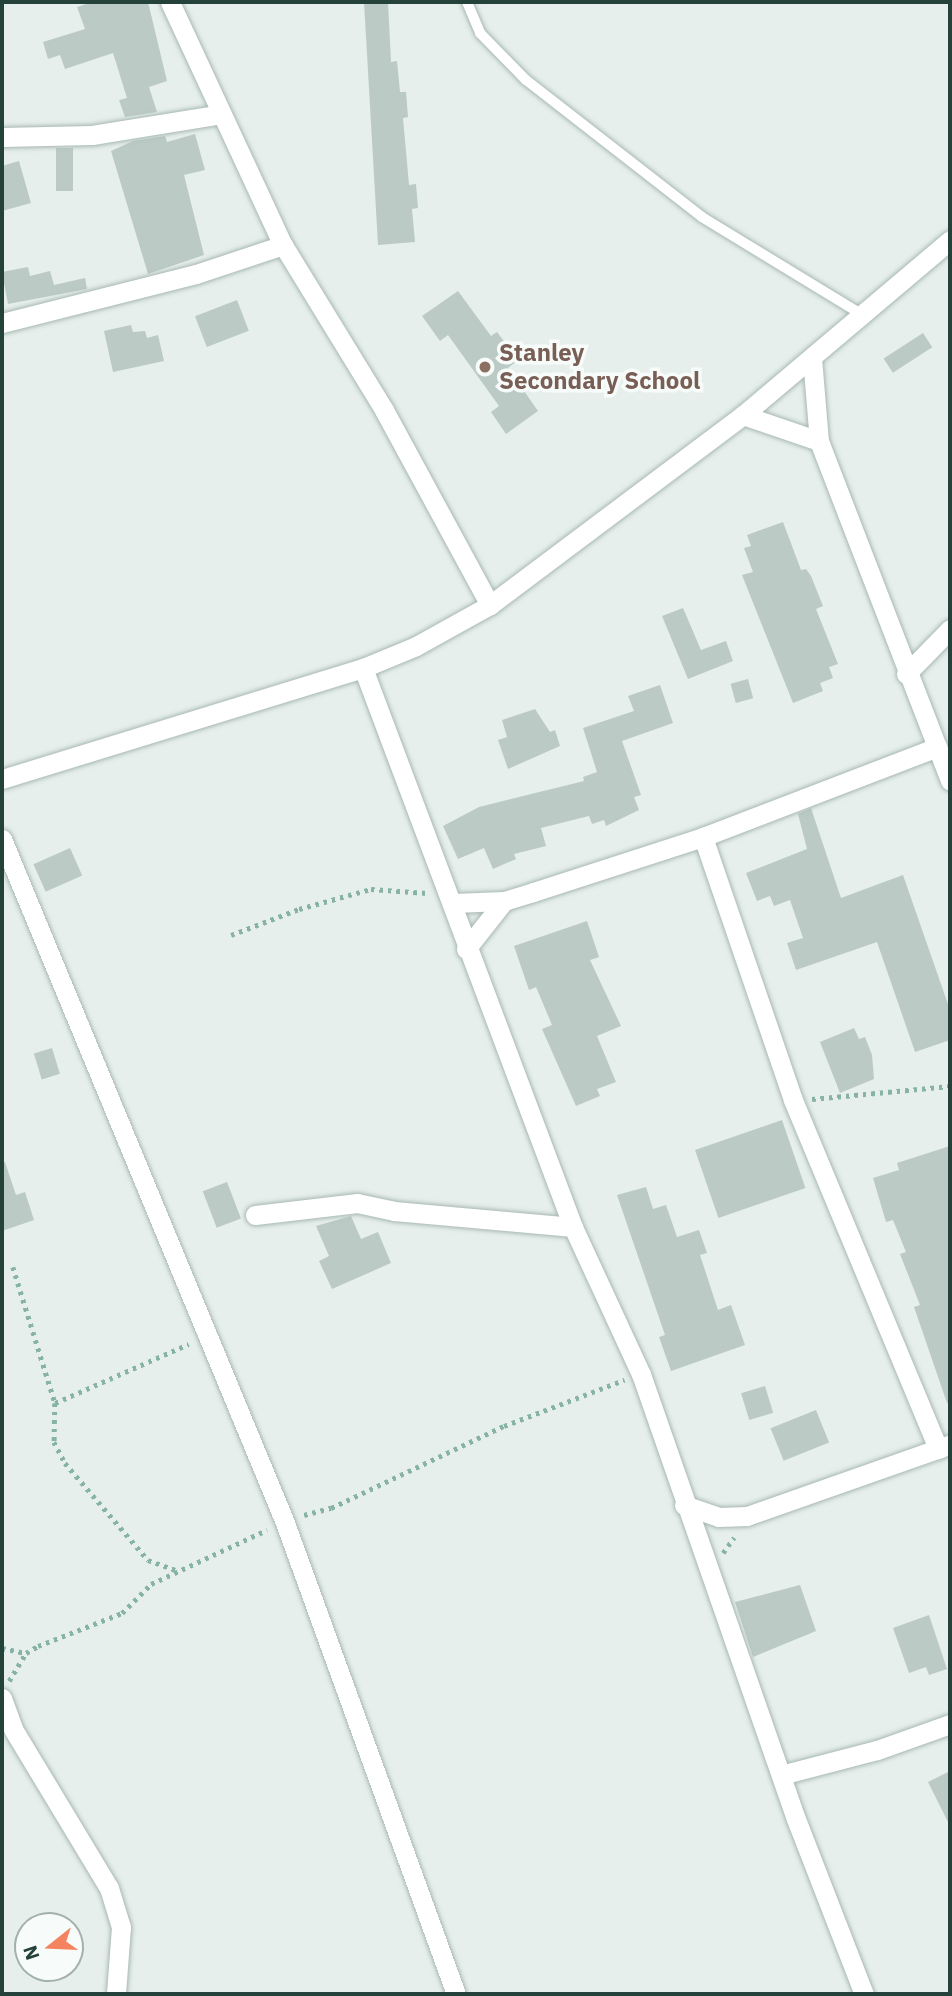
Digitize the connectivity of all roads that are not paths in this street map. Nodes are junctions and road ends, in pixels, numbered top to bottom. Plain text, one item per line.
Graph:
1 (170, 2) edge
2 (467, 2) edge
3 (222, 114) junction
4 (2, 136) edge
5 (950, 240) edge
6 (284, 245) junction
7 (864, 316) junction
8 (2, 323) edge
9 (812, 358) junction
10 (743, 415) junction
11 (819, 441) junction
12 (490, 604) junction
13 (950, 629) edge
14 (363, 668) junction
15 (906, 674) junction
16 (936, 747) junction
17 (2, 779) edge
18 (950, 781) edge
19 (704, 837) junction
20 (2, 839) edge
21 (451, 898) junction
22 (504, 901) junction
23 (466, 949) junction
24 (255, 1215) dead end
25 (573, 1227) junction
26 (944, 1447) edge
27 (684, 1505) junction
28 (2, 1698) edge
29 (950, 1724) edge
30 (781, 1775) junction
31 (116, 1994) edge
32 (456, 1994) edge
33 (864, 1994) edge

1 - 3 street
2 - 7 lane
3 - 4 street
3 - 6 street
5 - 7 street
6 - 8 street
6 - 12 street
7 - 9 street
9 - 10 street
9 - 11 street
10 - 11 street
10 - 12 street
11 - 15 street
12 - 14 street
13 - 15 street
14 - 17 street
14 - 21 street
15 - 16 street
16 - 18 street
16 - 19 street
19 - 22 street
19 - 26 street
20 - 32 street
21 - 22 street
21 - 23 street
22 - 23 street
23 - 25 street
24 - 25 street
25 - 27 street
26 - 27 street
27 - 30 street
28 - 31 street
29 - 30 street
30 - 33 street

